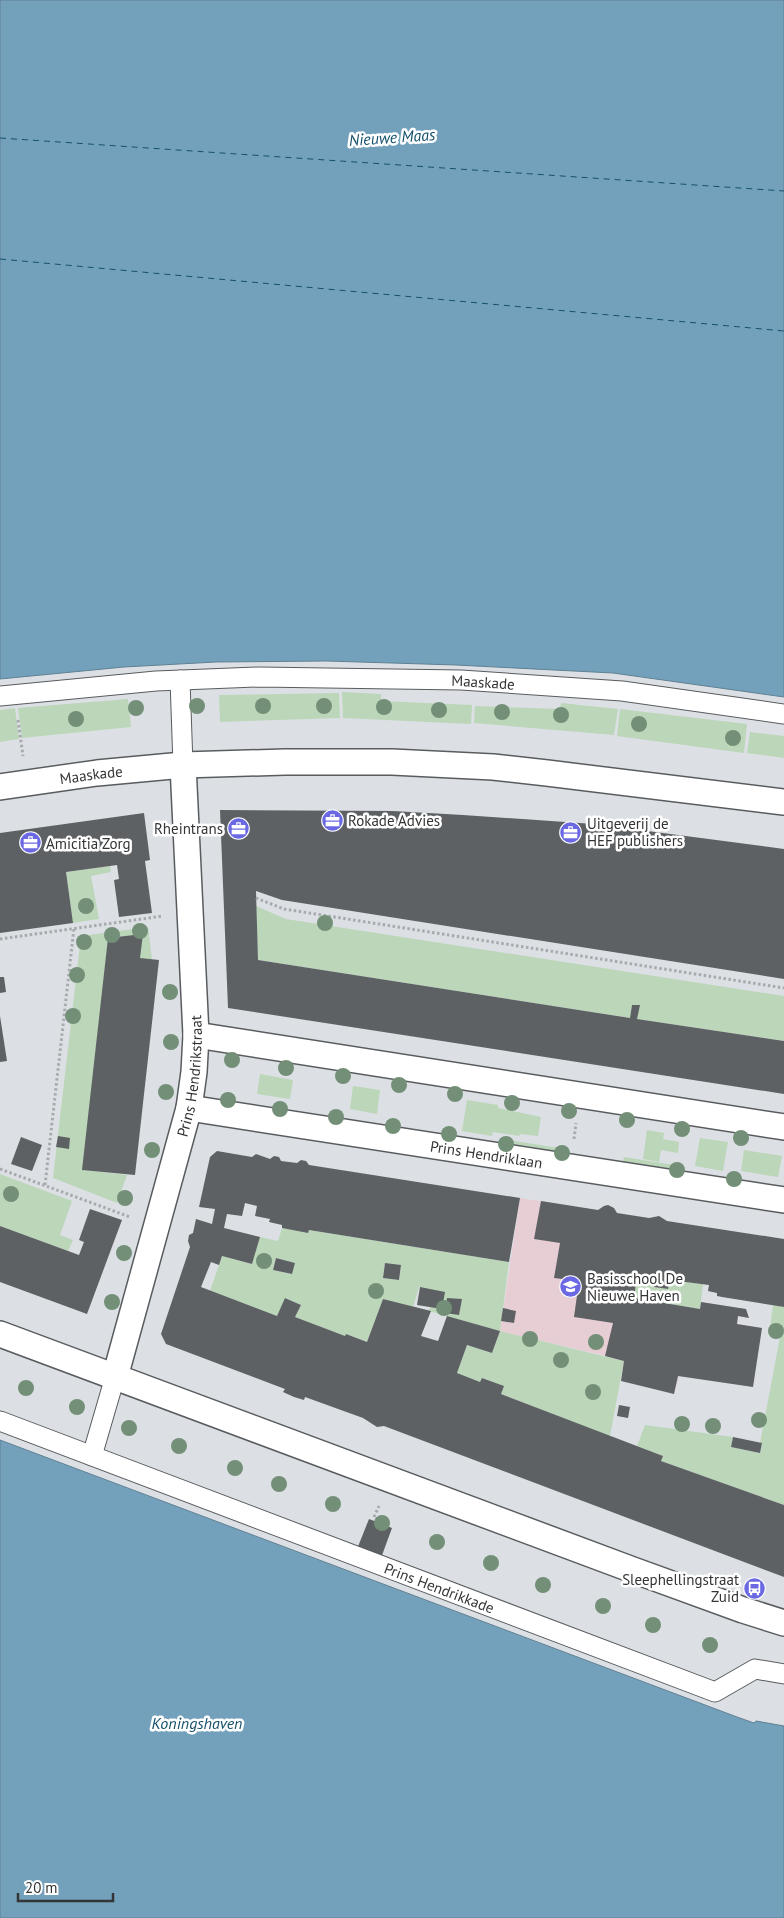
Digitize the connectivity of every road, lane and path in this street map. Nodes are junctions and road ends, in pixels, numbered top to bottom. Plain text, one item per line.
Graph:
1 (180, 680) junction
2 (7, 695) edge
3 (784, 714) edge
4 (183, 765) junction
5 (27, 783) junction
6 (0, 787) edge
7 (784, 802) edge
8 (256, 898) dead end
9 (190, 909) junction
10 (74, 928) junction
11 (0, 939) edge
12 (784, 988) edge
13 (196, 1035) junction
14 (580, 1095) junction
15 (189, 1108) junction
16 (784, 1127) edge
17 (569, 1167) junction
18 (0, 1169) edge
19 (44, 1185) junction
20 (784, 1200) edge
21 (157, 1226) junction
22 (0, 1334) edge
23 (115, 1377) junction
24 (0, 1421) edge
25 (92, 1456) junction
26 (784, 1622) edge
27 (784, 1674) edge

1 - 2 street, Maaskade
1 - 3 street, Maaskade
1 - 4 street
2 - 5 path
4 - 5 street, Maaskade
4 - 7 street, Maaskade
4 - 9 street, Prins Hendrikstraat
5 - 6 street, Maaskade
8 - 12 path
9 - 10 path
9 - 13 street, Prins Hendrikstraat
10 - 11 path
10 - 19 path
13 - 14 street
13 - 15 street, Prins Hendrikstraat
14 - 16 street
14 - 17 path
15 - 17 street, Prins Hendriklaan
15 - 21 street, Prins Hendrikstraat
17 - 20 street, Prins Hendriklaan
18 - 19 path
19 - 21 path
21 - 23 street, Prins Hendrikstraat
22 - 23 street
23 - 25 street
23 - 26 street
24 - 25 street, Prins Hendrikkade
25 - 27 street, Prins Hendrikkade

